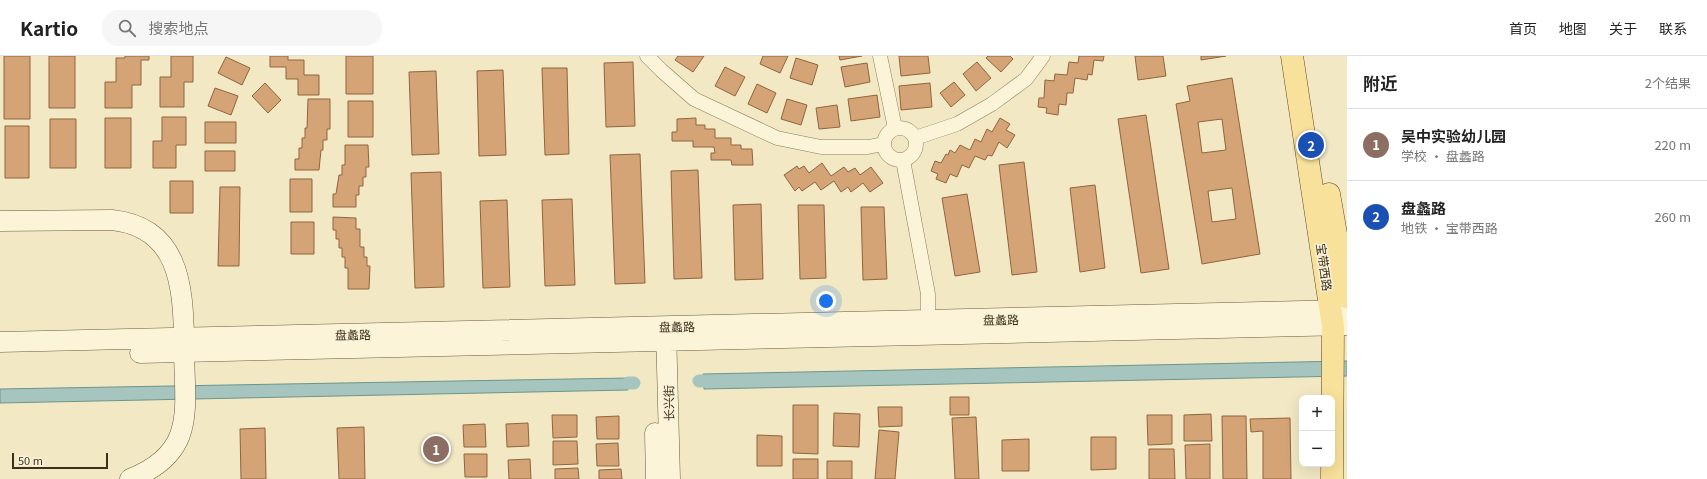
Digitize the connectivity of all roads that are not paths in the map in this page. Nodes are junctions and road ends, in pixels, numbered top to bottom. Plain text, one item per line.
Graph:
1 (648, 56) edge
2 (880, 56) edge
3 (1043, 56) edge
4 (1292, 56) edge
5 (1307, 56) edge
6 (895, 128) junction
7 (915, 138) junction
8 (883, 144) junction
9 (903, 160) junction
10 (0, 220) edge
11 (1341, 314) edge
12 (928, 328) junction
13 (660, 334) junction
14 (184, 345) junction
15 (3, 349) edge
16 (130, 479) edge
17 (656, 479) edge
18 (670, 479) edge
19 (1332, 479) edge

1 - 8 street
2 - 6 street
3 - 7 street
4 - 11 main road, 宝带西路
5 - 11 main road, 宝带西路
6 - 7 street
6 - 8 street
7 - 9 street
8 - 9 street
9 - 12 street
10 - 14 main road
11 - 12 main road, 盘蠡路
11 - 19 main road, 宝带西路
12 - 13 main road, 盘蠡路
13 - 14 main road, 盘蠡路
13 - 17 main road, 长兴街
13 - 18 main road, 长兴街
14 - 15 main road, 盘蠡路
14 - 16 main road

